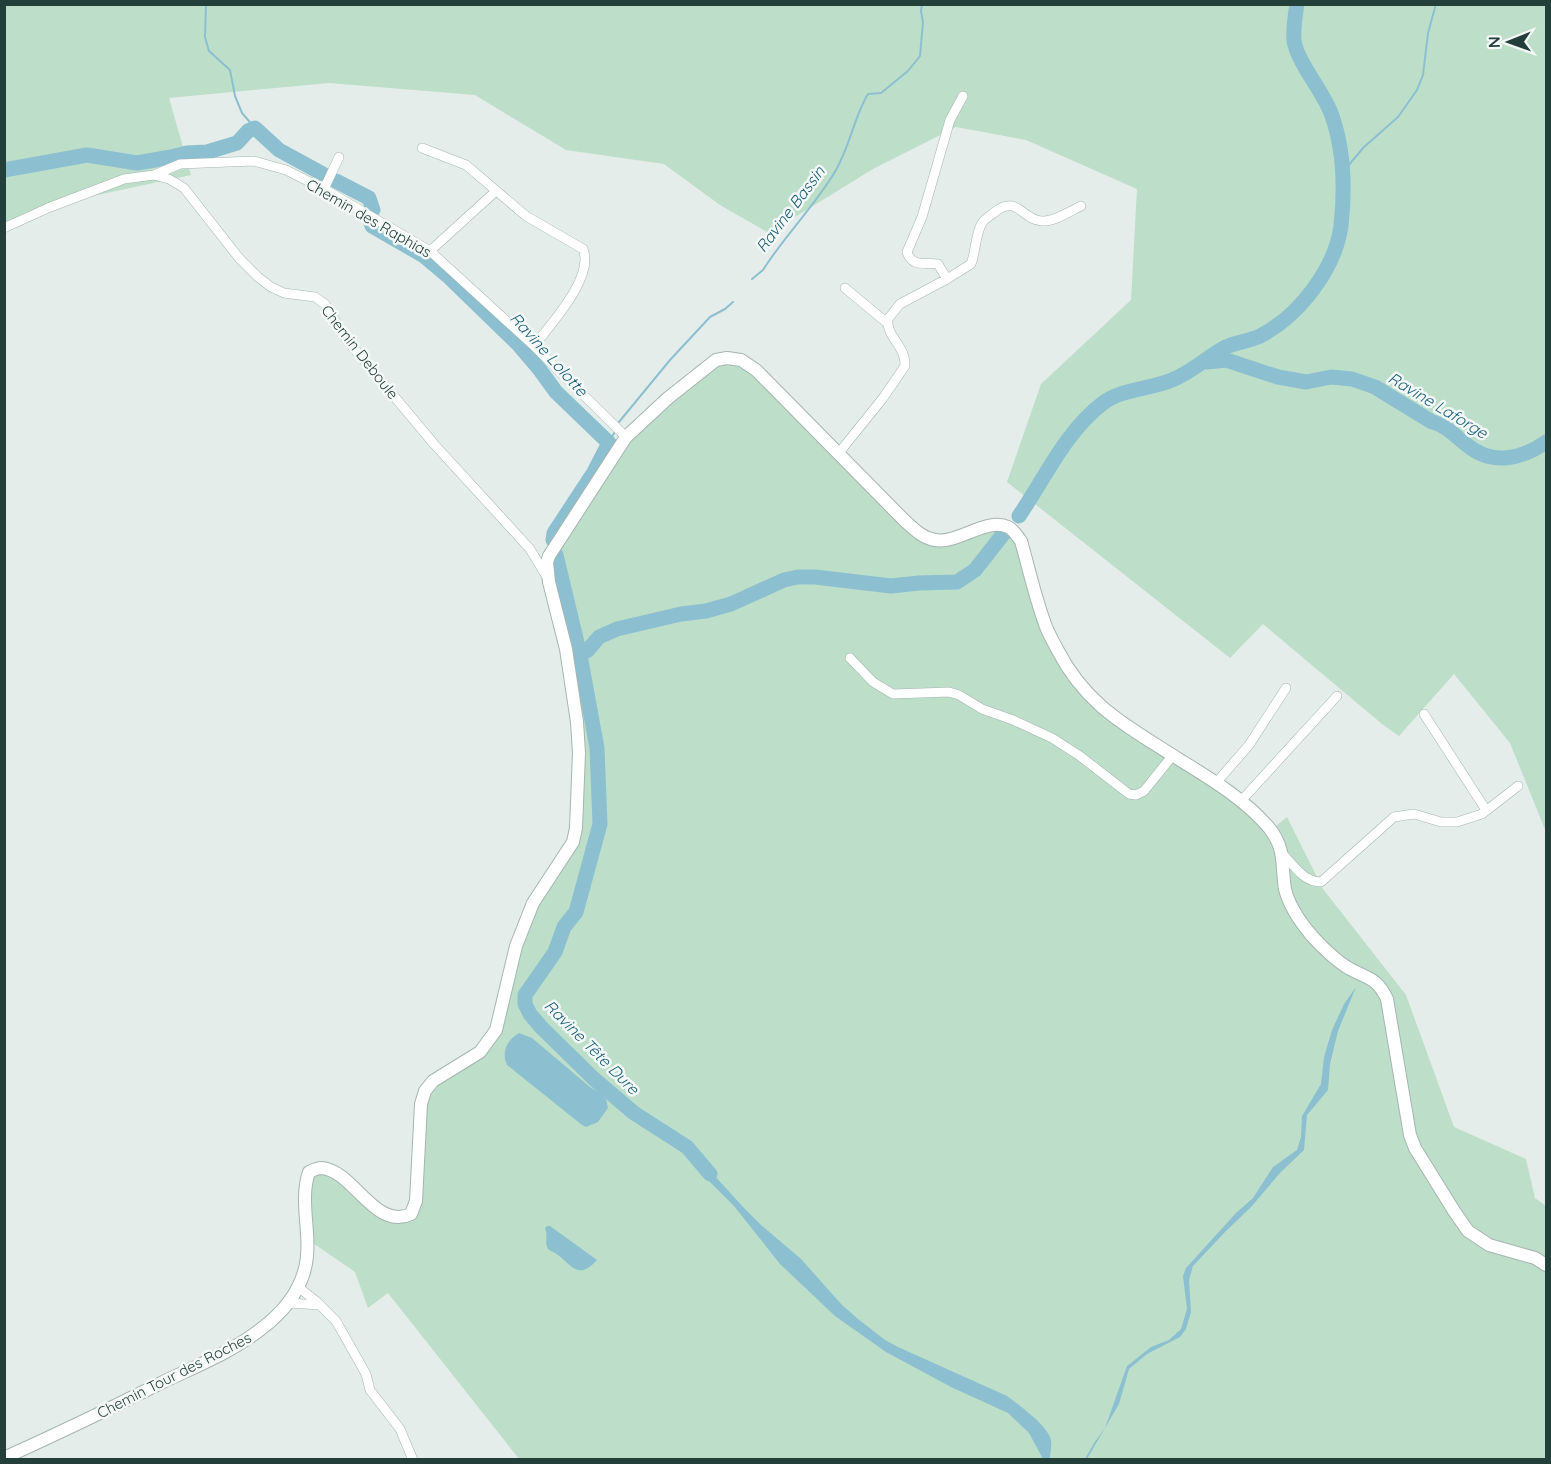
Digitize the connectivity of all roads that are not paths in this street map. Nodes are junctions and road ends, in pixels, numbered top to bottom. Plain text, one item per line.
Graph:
1 (963, 96) dead end
2 (422, 148) dead end
3 (339, 157) dead end
4 (154, 175) junction
5 (324, 189) junction
6 (496, 191) junction
7 (1081, 206) dead end
8 (4, 228) edge
9 (430, 251) junction
10 (947, 279) junction
11 (845, 288) dead end
12 (887, 323) junction
13 (534, 346) junction
14 (626, 437) junction
15 (838, 454) junction
16 (549, 582) junction
17 (850, 658) dead end
18 (1286, 688) dead end
19 (1336, 696) dead end
20 (1424, 714) dead end
21 (1173, 755) junction
22 (1216, 783) junction
23 (1518, 786) dead end
24 (1241, 801) junction
25 (1484, 812) junction
26 (1283, 854) junction
27 (1546, 1265) edge
28 (298, 1287) junction
29 (289, 1303) junction
30 (320, 1305) junction
31 (4, 1458) edge
32 (413, 1460) edge

1 - 10 street
2 - 6 street
3 - 5 street
4 - 5 street, Chemin des Raphias
4 - 8 street
4 - 16 street, Chemin Deboule
5 - 9 street, Chemin des Raphias
6 - 9 street
6 - 13 street
7 - 10 street
9 - 13 street, Chemin des Raphias
10 - 12 street
11 - 12 street
12 - 15 street
13 - 14 street, Chemin des Raphias
14 - 15 street
14 - 16 street
15 - 21 street
16 - 28 street, Chemin Tour des Roches
17 - 21 street
18 - 22 street
19 - 24 street
20 - 25 street
21 - 22 street
22 - 24 street
23 - 25 street
24 - 26 street
25 - 26 street
26 - 27 street
28 - 29 street, Chemin Tour des Roches
28 - 30 street
29 - 30 street
29 - 31 street, Chemin Tour des Roches
30 - 32 street

